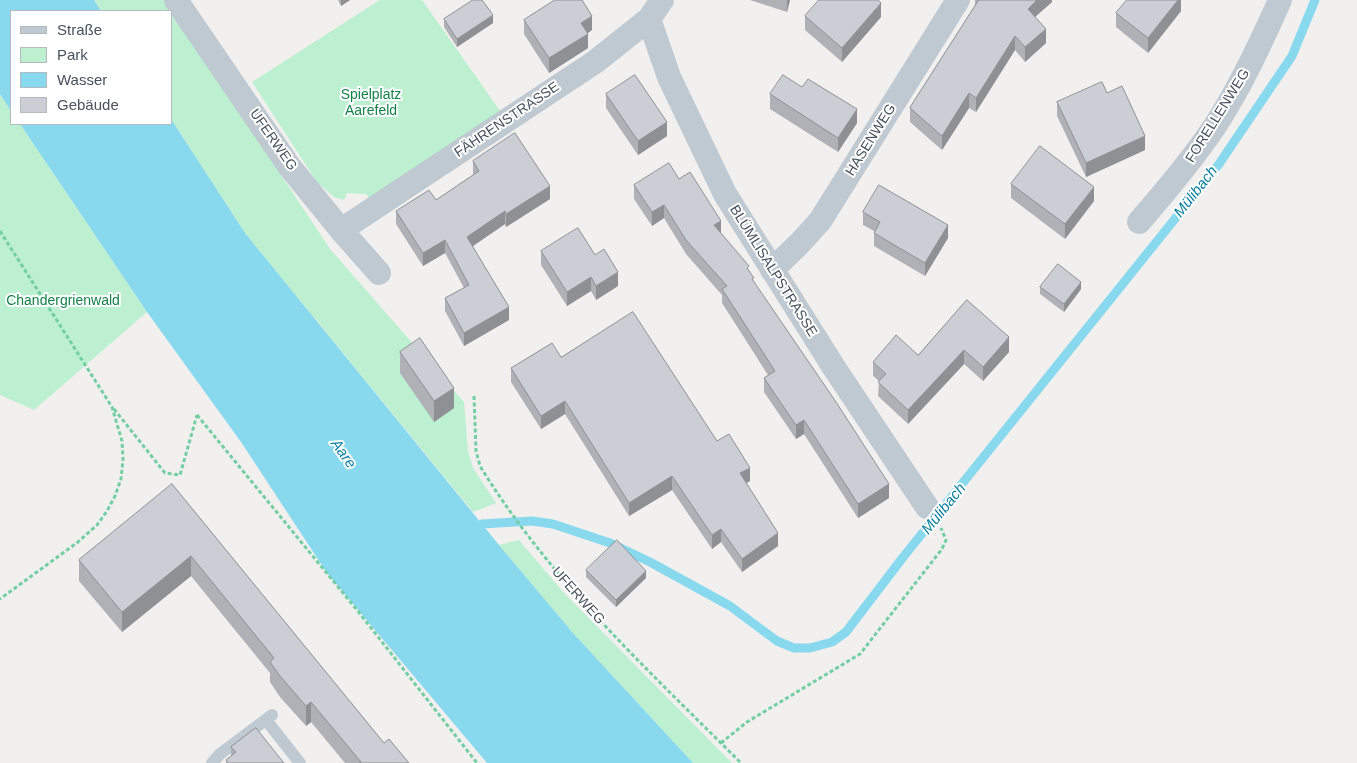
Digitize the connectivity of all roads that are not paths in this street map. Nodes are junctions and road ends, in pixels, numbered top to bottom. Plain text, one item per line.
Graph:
1 (176, 0) edge
2 (662, 0) edge
3 (958, 0) edge
4 (1280, 0) edge
5 (649, 19) junction
6 (1139, 222) dead end
7 (341, 230) junction
8 (772, 270) junction
9 (379, 273) dead end
10 (927, 507) dead end
11 (212, 763) edge
12 (300, 763) edge

1 - 7 street, UFERWEG
2 - 5 street, FÄHRENSTRASSE
3 - 8 street, HASENWEG
4 - 6 street, FORELLENWEG
5 - 7 street, FÄHRENSTRASSE
5 - 8 street, BLÜMLISALPSTRASSE
7 - 9 street, UFERWEG
8 - 10 street, BLÜMLISALPSTRASSE
11 - 12 lane

